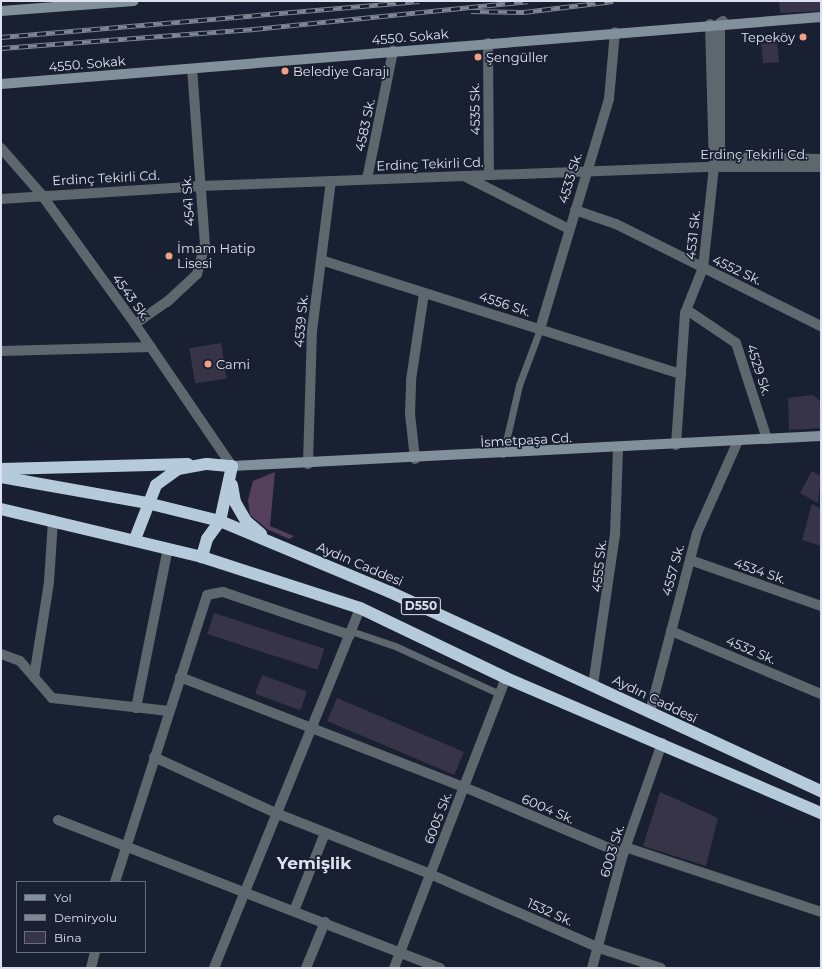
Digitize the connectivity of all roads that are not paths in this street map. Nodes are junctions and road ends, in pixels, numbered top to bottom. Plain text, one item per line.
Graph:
1 (134, 1) edge
2 (1, 11) edge
3 (821, 13) edge
4 (821, 17) edge
5 (715, 24) junction
6 (614, 32) junction
7 (488, 43) junction
8 (393, 51) junction
9 (192, 69) junction
10 (1, 84) edge
11 (1, 148) edge
12 (821, 159) edge
13 (714, 167) junction
14 (821, 167) edge
15 (585, 171) junction
16 (489, 175) junction
17 (464, 176) junction
18 (367, 179) junction
19 (331, 181) junction
20 (200, 186) junction
21 (41, 194) junction
22 (1, 199) edge
23 (574, 210) junction
24 (569, 230) junction
25 (321, 260) junction
26 (702, 268) junction
27 (424, 293) junction
28 (687, 310) junction
29 (135, 324) junction
30 (821, 326) edge
31 (540, 329) junction
32 (151, 347) junction
33 (1, 351) edge
34 (681, 374) junction
35 (821, 436) edge
36 (767, 439) junction
37 (738, 441) junction
38 (676, 445) junction
39 (618, 448) junction
40 (503, 454) junction
41 (415, 459) junction
42 (207, 464) junction
43 (308, 464) junction
44 (232, 466) junction
45 (1, 469) edge
46 (1, 477) edge
47 (232, 481) junction
48 (147, 503) junction
49 (1, 509) edge
50 (53, 520) junction
51 (220, 521) junction
52 (135, 539) junction
53 (268, 540) junction
54 (168, 548) junction
55 (202, 557) junction
56 (690, 560) junction
57 (821, 606) edge
58 (360, 608) junction
59 (671, 631) junction
60 (351, 633) junction
61 (1, 654) edge
62 (34, 677) junction
63 (180, 677) junction
64 (506, 678) junction
65 (593, 685) junction
66 (500, 694) junction
67 (821, 694) edge
68 (136, 708) junction
69 (169, 711) junction
70 (650, 712) junction
71 (312, 726) junction
72 (662, 743) junction
73 (154, 757) junction
74 (464, 787) junction
75 (821, 791) edge
76 (821, 813) edge
77 (278, 814) junction
78 (58, 820) dead end
79 (325, 832) junction
80 (126, 843) junction
81 (624, 850) junction
82 (430, 874) junction
83 (115, 881) edge
84 (245, 893) junction
85 (294, 911) junction
86 (821, 912) edge
87 (324, 922) junction
88 (599, 948) junction
89 (401, 950) junction
90 (95, 953) edge
91 (91, 968) edge
92 (214, 968) edge
93 (306, 968) edge
94 (394, 968) edge
95 (440, 968) edge
96 (592, 968) edge
97 (661, 968) edge

1 - 2 street
3 - 5 street
4 - 5 street, 4550. Sokak
5 - 6 street, 4550. Sokak
5 - 12 street
5 - 13 street, 4531 Sk.
6 - 7 street, 4550. Sokak
6 - 15 street, 4533 Sk.
7 - 8 street, 4550. Sokak
7 - 16 street, 4535 Sk.
8 - 9 street, 4550. Sokak
8 - 18 street, 4583 Sk.
9 - 10 street, 4550. Sokak
9 - 20 street, 4541 Sk.
11 - 21 street, 4543 Sk.
13 - 14 street, Erdinç Tekirli Cd.
13 - 15 street, Erdinç Tekirli Cd.
13 - 26 street, 4531 Sk.
15 - 16 street, Erdinç Tekirli Cd.
15 - 23 street, 4533 Sk.
16 - 17 street, Erdinç Tekirli Cd.
17 - 18 street, Erdinç Tekirli Cd.
17 - 24 street
18 - 19 street, Erdinç Tekirli Cd.
19 - 20 street, Erdinç Tekirli Cd.
19 - 25 street, 4539 Sk.
20 - 21 street, Erdinç Tekirli Cd.
20 - 29 street, 4541 Sk.
21 - 22 street, Erdinç Tekirli Cd.
21 - 29 street, 4543 Sk.
23 - 24 street, 4533 Sk.
23 - 26 street, 4552 Sk.
24 - 31 street, 4533 Sk.
25 - 27 street, 4556 Sk.
25 - 43 street, 4539 Sk.
26 - 28 street, 4531 Sk.
26 - 30 street, 4552 Sk.
27 - 31 street, 4556 Sk.
27 - 41 street
28 - 34 street, 4531 Sk.
28 - 36 street, 4529 Sk.
29 - 32 street, 4543 Sk.
31 - 34 street, 4556 Sk.
31 - 40 lane
32 - 33 street
32 - 44 street, 4543 Sk.
34 - 38 street, 4531 Sk.
35 - 36 street, İsmetpaşa Cd.
36 - 37 street, İsmetpaşa Cd.
37 - 38 street, İsmetpaşa Cd.
37 - 56 street, 4557 Sk.
38 - 39 street, İsmetpaşa Cd.
39 - 40 street, İsmetpaşa Cd.
39 - 65 street, 4555 Sk.
40 - 41 street, İsmetpaşa Cd.
41 - 43 street, İsmetpaşa Cd.
42 - 44 highway
42 - 45 highway
42 - 48 highway
43 - 44 street, İsmetpaşa Cd.
44 - 47 highway
46 - 48 highway, Aydın Caddesi / D550
47 - 51 highway
47 - 53 highway
48 - 51 highway, Aydın Caddesi / D550
48 - 52 highway
49 - 50 highway, D550
50 - 52 highway, D550
50 - 62 street
51 - 53 highway, Aydın Caddesi / D550
51 - 55 highway
52 - 54 highway, D550
53 - 65 highway, Aydın Caddesi / D550
54 - 55 highway, D550
54 - 68 street
55 - 58 highway, D550
56 - 57 street, 4534 Sk.
56 - 59 street, 4557 Sk.
58 - 60 street
58 - 64 highway, D550
59 - 67 street, 4532 Sk.
59 - 70 street, 4557 Sk.
60 - 63 street
60 - 66 lane
60 - 71 street
61 - 62 street
62 - 68 street
63 - 69 street
63 - 71 street, 6004 Sk.
64 - 66 street, 6005 Sk.
64 - 72 highway, D550
65 - 70 highway, Aydın Caddesi / D550
66 - 74 street, 6005 Sk.
68 - 69 street
69 - 73 street
70 - 75 highway, Aydın Caddesi / D550
71 - 74 street, 6004 Sk.
71 - 77 street
72 - 76 highway, D550
72 - 81 street, 6003 Sk.
73 - 77 street, 1532 Sk.
73 - 80 street
74 - 81 street, 6004 Sk.
74 - 82 street, 6005 Sk.
77 - 79 street, 1532 Sk.
77 - 84 street
78 - 80 street
79 - 82 street, 1532 Sk.
79 - 85 street
80 - 83 street
80 - 84 street
81 - 86 street, 6004 Sk.
81 - 88 street, 6003 Sk.
82 - 88 street, 1532 Sk.
82 - 89 street, 6005 Sk.
84 - 85 street
84 - 92 street
85 - 87 street
87 - 89 street
87 - 93 street
88 - 96 street, 6003 Sk.
88 - 97 street, 1532 Sk.
89 - 94 street, 6005 Sk.
89 - 95 street
90 - 91 street

